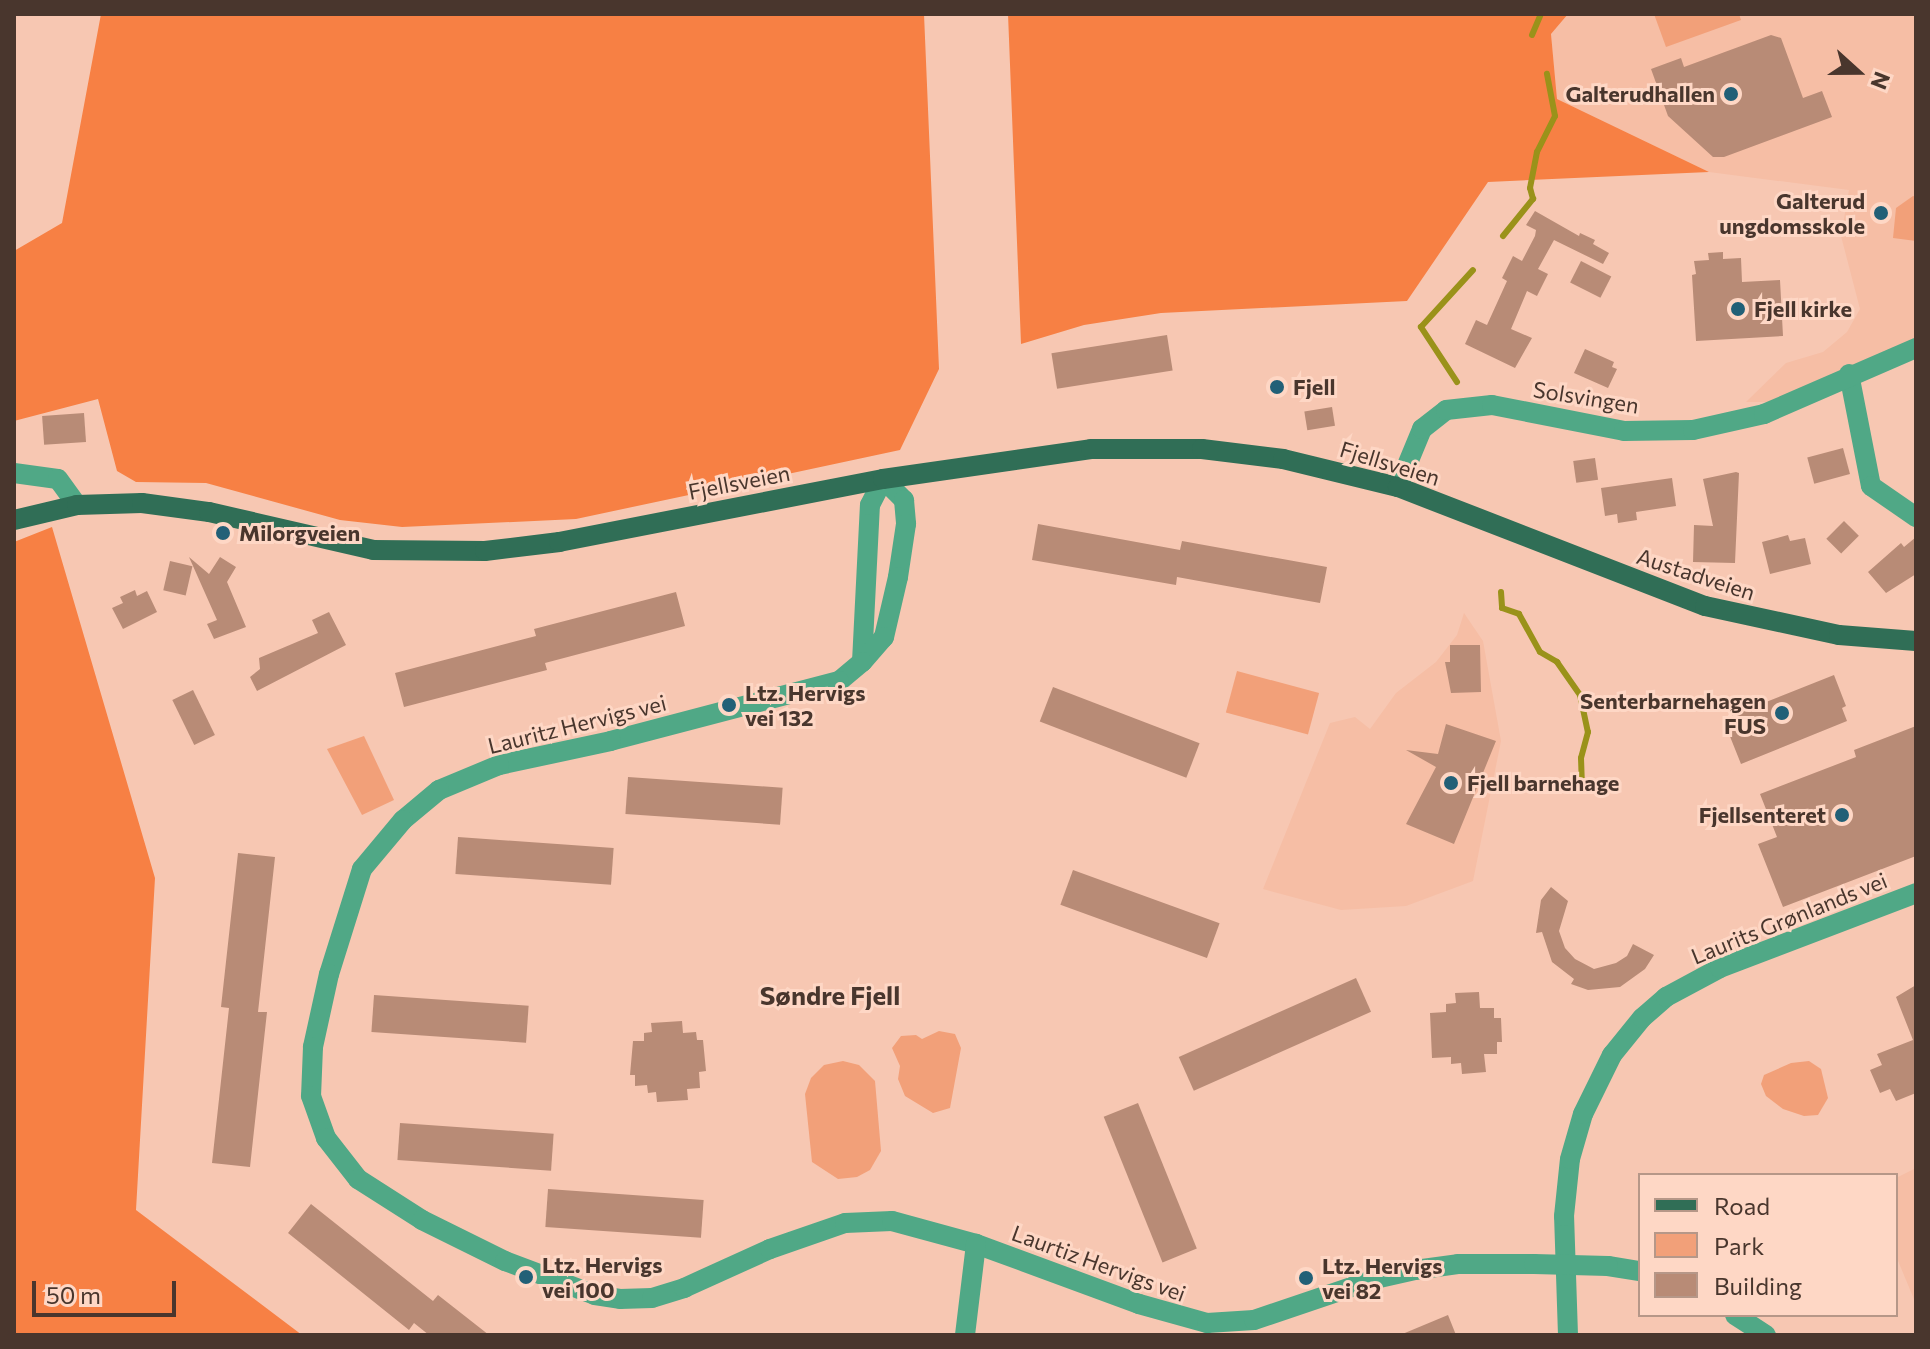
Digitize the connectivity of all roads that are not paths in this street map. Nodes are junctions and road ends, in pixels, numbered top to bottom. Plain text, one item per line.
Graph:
1 (1916, 348) edge
2 (1849, 374) junction
3 (14, 473) edge
4 (883, 479) junction
5 (1398, 487) junction
6 (77, 505) junction
7 (1471, 515) joint
8 (1916, 517) edge
9 (14, 520) edge
10 (1916, 641) edge
11 (862, 662) junction
12 (1916, 893) edge
13 (976, 1244) junction
14 (1638, 1271) edge
15 (1738, 1317) edge
16 (965, 1335) edge
17 (1568, 1335) edge
18 (1766, 1335) edge

1 - 2 street, Solsvingen
2 - 5 street, Solsvingen
2 - 8 street
3 - 6 street
4 - 5 main road, Fjellsveien
4 - 6 main road, Fjellsveien
4 - 11 street
4 - 11 street, Lauritz Hervigs vei
5 - 7 main road, Fjellsveien
6 - 9 main road, Fjellsveien
7 - 10 main road, Austadveien
11 - 13 street, Lauritz Hervigs vei
12 - 17 street, Laurits Grønlands vei
13 - 14 street, Laurtiz Hervigs vei, bridge
13 - 16 street
15 - 18 street

